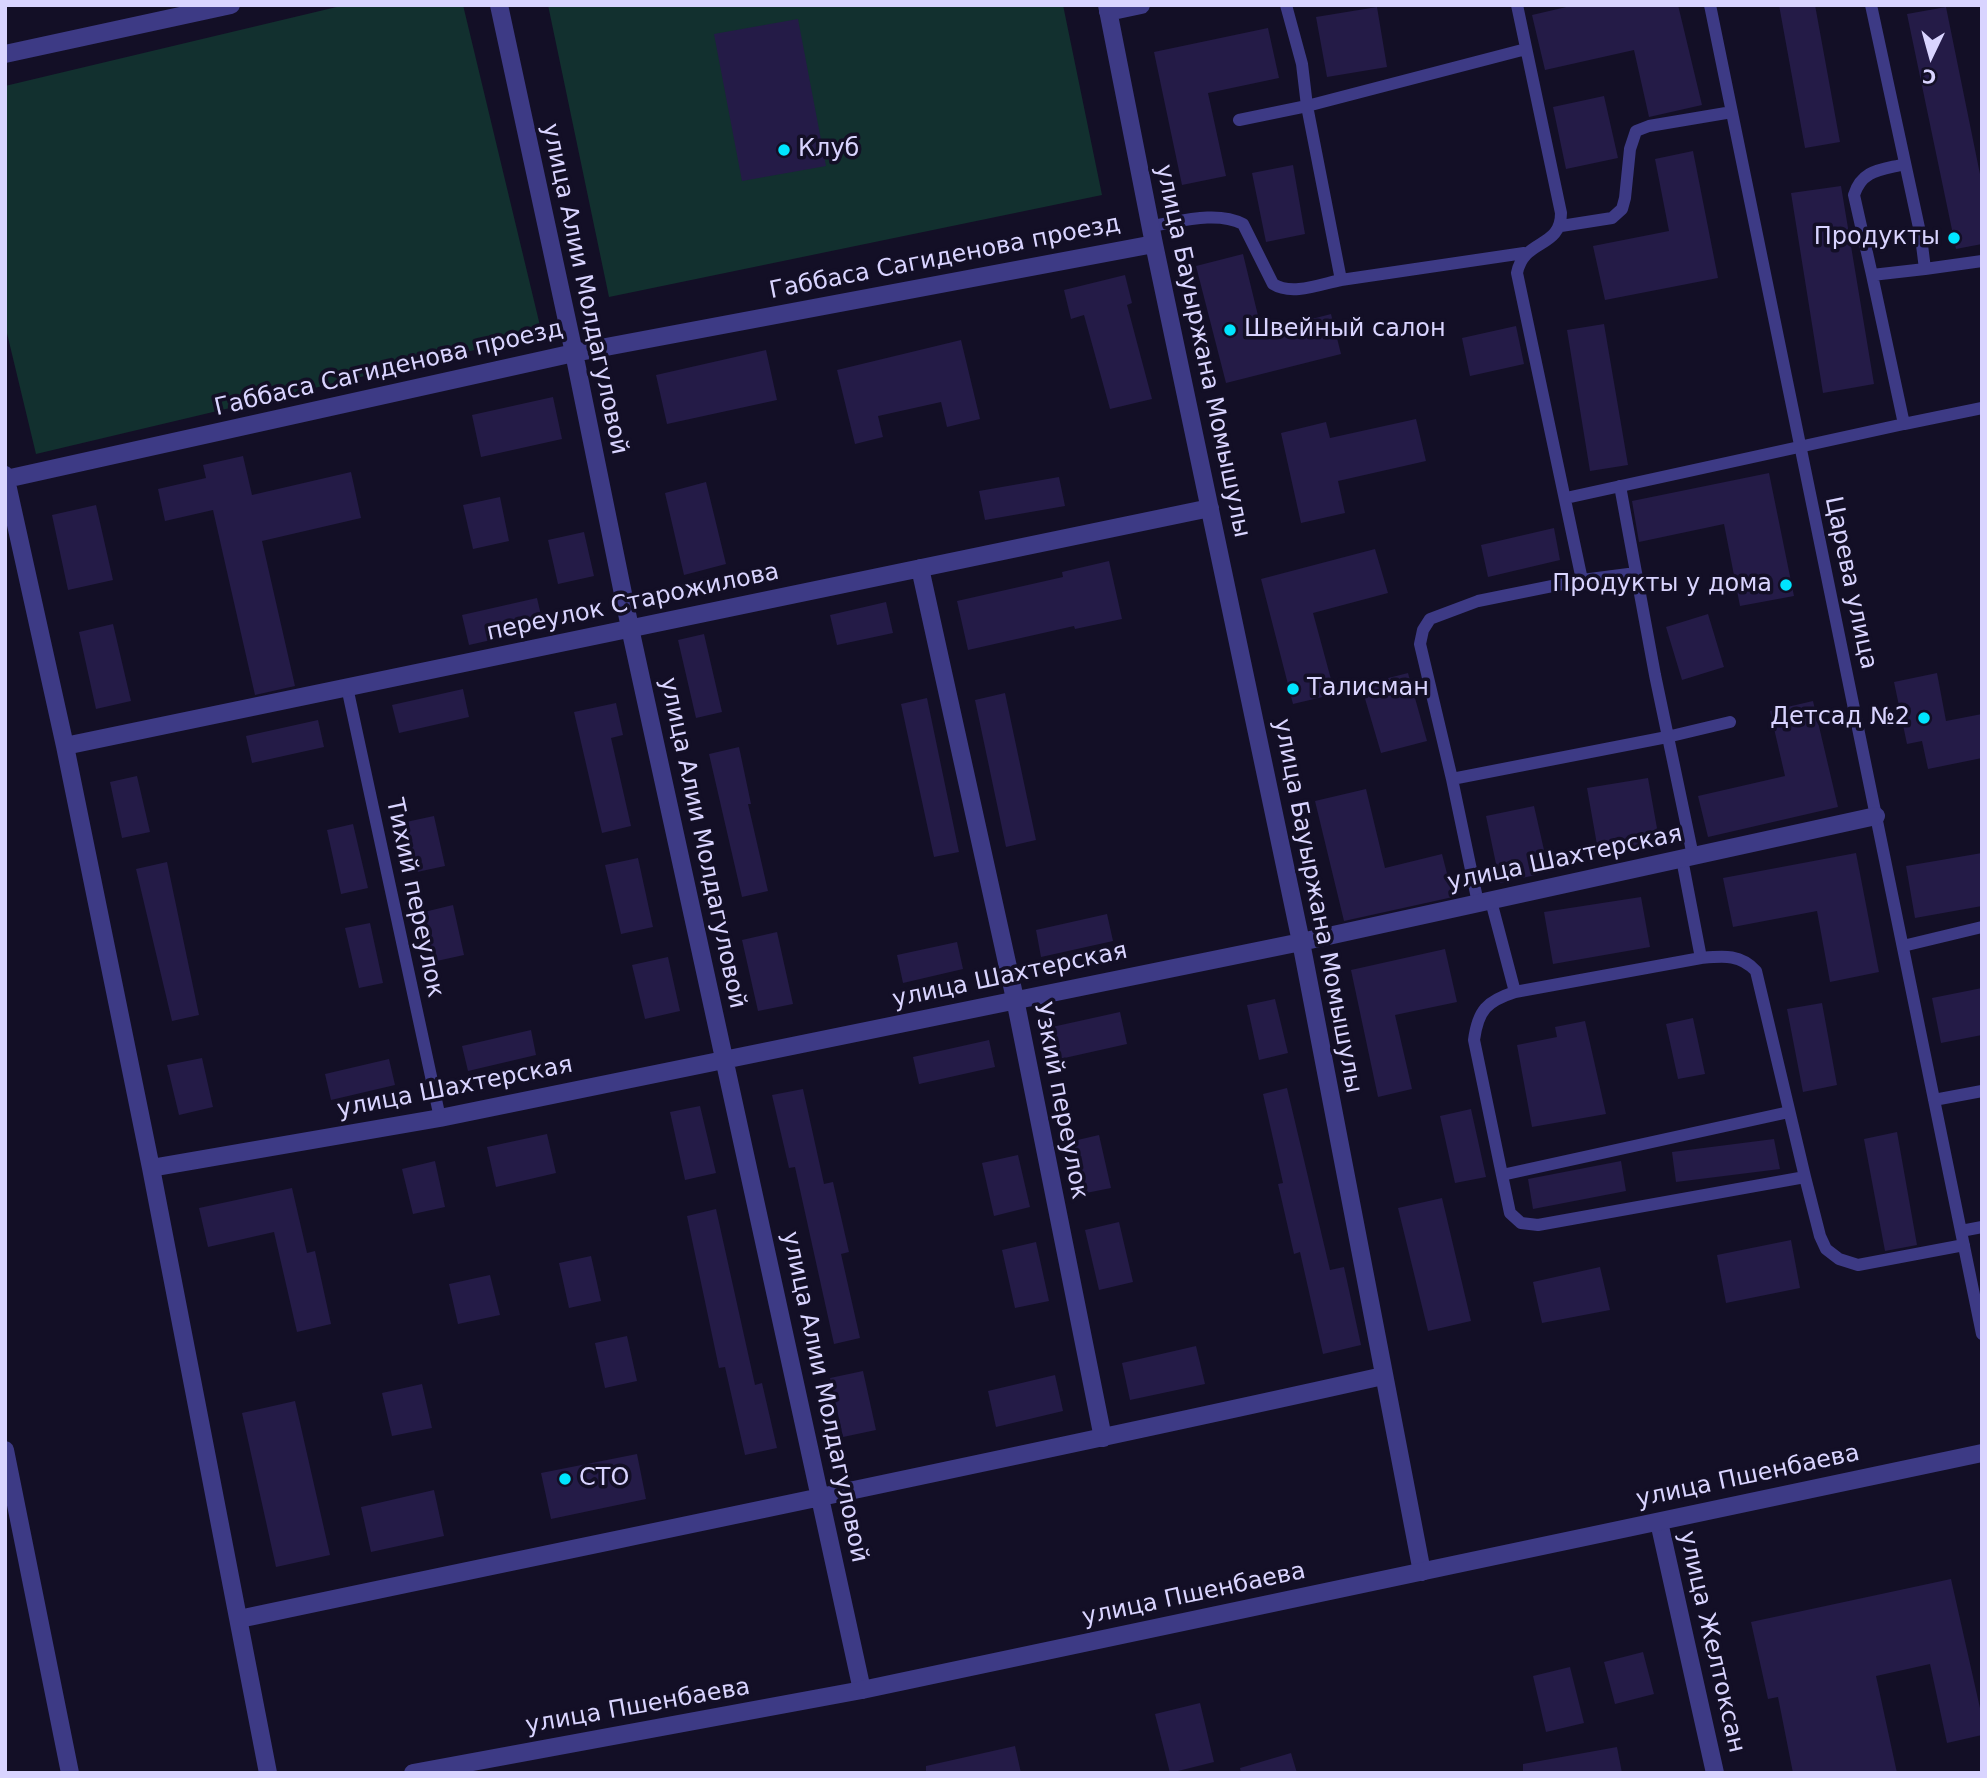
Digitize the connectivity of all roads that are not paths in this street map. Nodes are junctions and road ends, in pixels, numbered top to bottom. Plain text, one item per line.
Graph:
1 (231, 5) edge
2 (499, 5) edge
3 (1141, 5) edge
4 (1286, 5) edge
5 (1517, 5) edge
6 (1710, 5) edge
7 (1871, 5) edge
8 (1108, 9) edge
9 (1526, 49) junction
10 (5, 54) edge
11 (1307, 106) junction
12 (1732, 112) junction
13 (1239, 120) dead end
14 (1905, 164) junction
15 (1151, 226) junction
16 (1561, 226) junction
17 (1154, 244) junction
18 (1524, 253) junction
19 (1982, 261) edge
20 (1925, 269) junction
21 (1872, 275) junction
22 (1341, 280) junction
23 (574, 353) junction
24 (1982, 408) edge
25 (1904, 424) junction
26 (1801, 447) junction
27 (6, 477) edge
28 (1620, 486) junction
29 (1566, 498) junction
30 (1210, 508) junction
31 (920, 568) junction
32 (1636, 573) junction
33 (1582, 580) junction
34 (630, 628) junction
35 (347, 687) junction
36 (1730, 722) dead end
37 (1667, 737) junction
38 (65, 746) junction
39 (1452, 779) junction
40 (1876, 816) junction
41 (1687, 858) junction
42 (1484, 902) junction
43 (1982, 927) edge
44 (1301, 942) junction
45 (1903, 946) junction
46 (1702, 958) junction
47 (1515, 992) junction
48 (1015, 999) junction
49 (725, 1059) junction
50 (1982, 1091) edge
51 (1934, 1100) junction
52 (1790, 1112) junction
53 (440, 1118) junction
54 (151, 1168) junction
55 (1502, 1175) junction
56 (1805, 1177) junction
57 (1982, 1227) edge
58 (1961, 1231) junction
59 (1964, 1245) junction
60 (1982, 1334) edge
61 (1383, 1376) junction
62 (1103, 1438) junction
63 (5, 1450) edge
64 (1982, 1453) edge
65 (820, 1496) junction
66 (1658, 1522) junction
67 (1422, 1572) junction
68 (239, 1619) junction
69 (862, 1690) junction
70 (70, 1773) edge
71 (268, 1773) edge
72 (413, 1773) edge
73 (1715, 1773) edge

1 - 10 street
2 - 23 street, улица Алии Молдагуловой
3 - 8 street
4 - 11 lane
5 - 9 lane
6 - 12 lane, Царева улица
7 - 14 lane
8 - 15 street, улица Бауыржана Момышулы
9 - 11 lane
9 - 16 lane
11 - 13 lane
11 - 22 lane
12 - 16 lane
12 - 26 lane, Царева улица
14 - 20 lane
14 - 21 lane
15 - 17 street, улица Бауыржана Момышулы
15 - 22 lane
16 - 18 lane
17 - 23 street, Габбаса Сагиденова проезд
17 - 30 street, улица Бауыржана Момышулы
18 - 22 lane
18 - 29 lane
19 - 20 lane
20 - 21 lane
21 - 25 lane
23 - 27 street, Габбаса Сагиденова проезд
23 - 34 street, улица Алии Молдагуловой
24 - 25 lane
25 - 26 lane
26 - 28 lane
26 - 40 lane, Царева улица
27 - 38 street
28 - 29 lane
28 - 32 lane
29 - 33 lane
30 - 31 street, переулок Старожилова
30 - 44 street, улица Бауыржана Момышулы
31 - 34 street, переулок Старожилова
31 - 48 street, Узкий переулок
32 - 33 lane
32 - 37 lane
33 - 39 lane
34 - 35 street, переулок Старожилова
34 - 49 street, улица Алии Молдагуловой
35 - 38 street, переулок Старожилова
35 - 53 lane, Тихий переулок
36 - 37 lane
37 - 39 lane
37 - 41 lane
38 - 54 street
39 - 42 lane
40 - 41 street, улица Шахтерская
40 - 45 lane, Царева улица
41 - 42 street, улица Шахтерская
41 - 46 lane
42 - 44 street, улица Шахтерская
42 - 47 lane
43 - 45 lane
44 - 48 street, улица Шахтерская
44 - 61 street, улица Бауыржана Момышулы
45 - 51 lane, Царева улица
46 - 47 lane
46 - 52 lane
47 - 55 lane
48 - 49 street, улица Шахтерская
48 - 62 street, Узкий переулок
49 - 53 street, улица Шахтерская
49 - 65 street, улица Алии Молдагуловой
50 - 51 lane
51 - 58 lane, Царева улица
52 - 55 lane
52 - 56 lane
53 - 54 street, улица Шахтерская
54 - 68 street
55 - 56 lane
56 - 59 lane
57 - 58 lane
58 - 59 lane, Царева улица
59 - 60 lane, Царева улица
61 - 62 street
61 - 67 street, улица Бауыржана Момышулы
62 - 65 street
63 - 70 street
64 - 66 street, улица Пшенбаева
65 - 68 street
65 - 69 street, улица Алии Молдагуловой
66 - 67 street, улица Пшенбаева
66 - 73 street, улица Желтоксан
67 - 69 street, улица Пшенбаева
68 - 71 street
69 - 72 street, улица Пшенбаева

